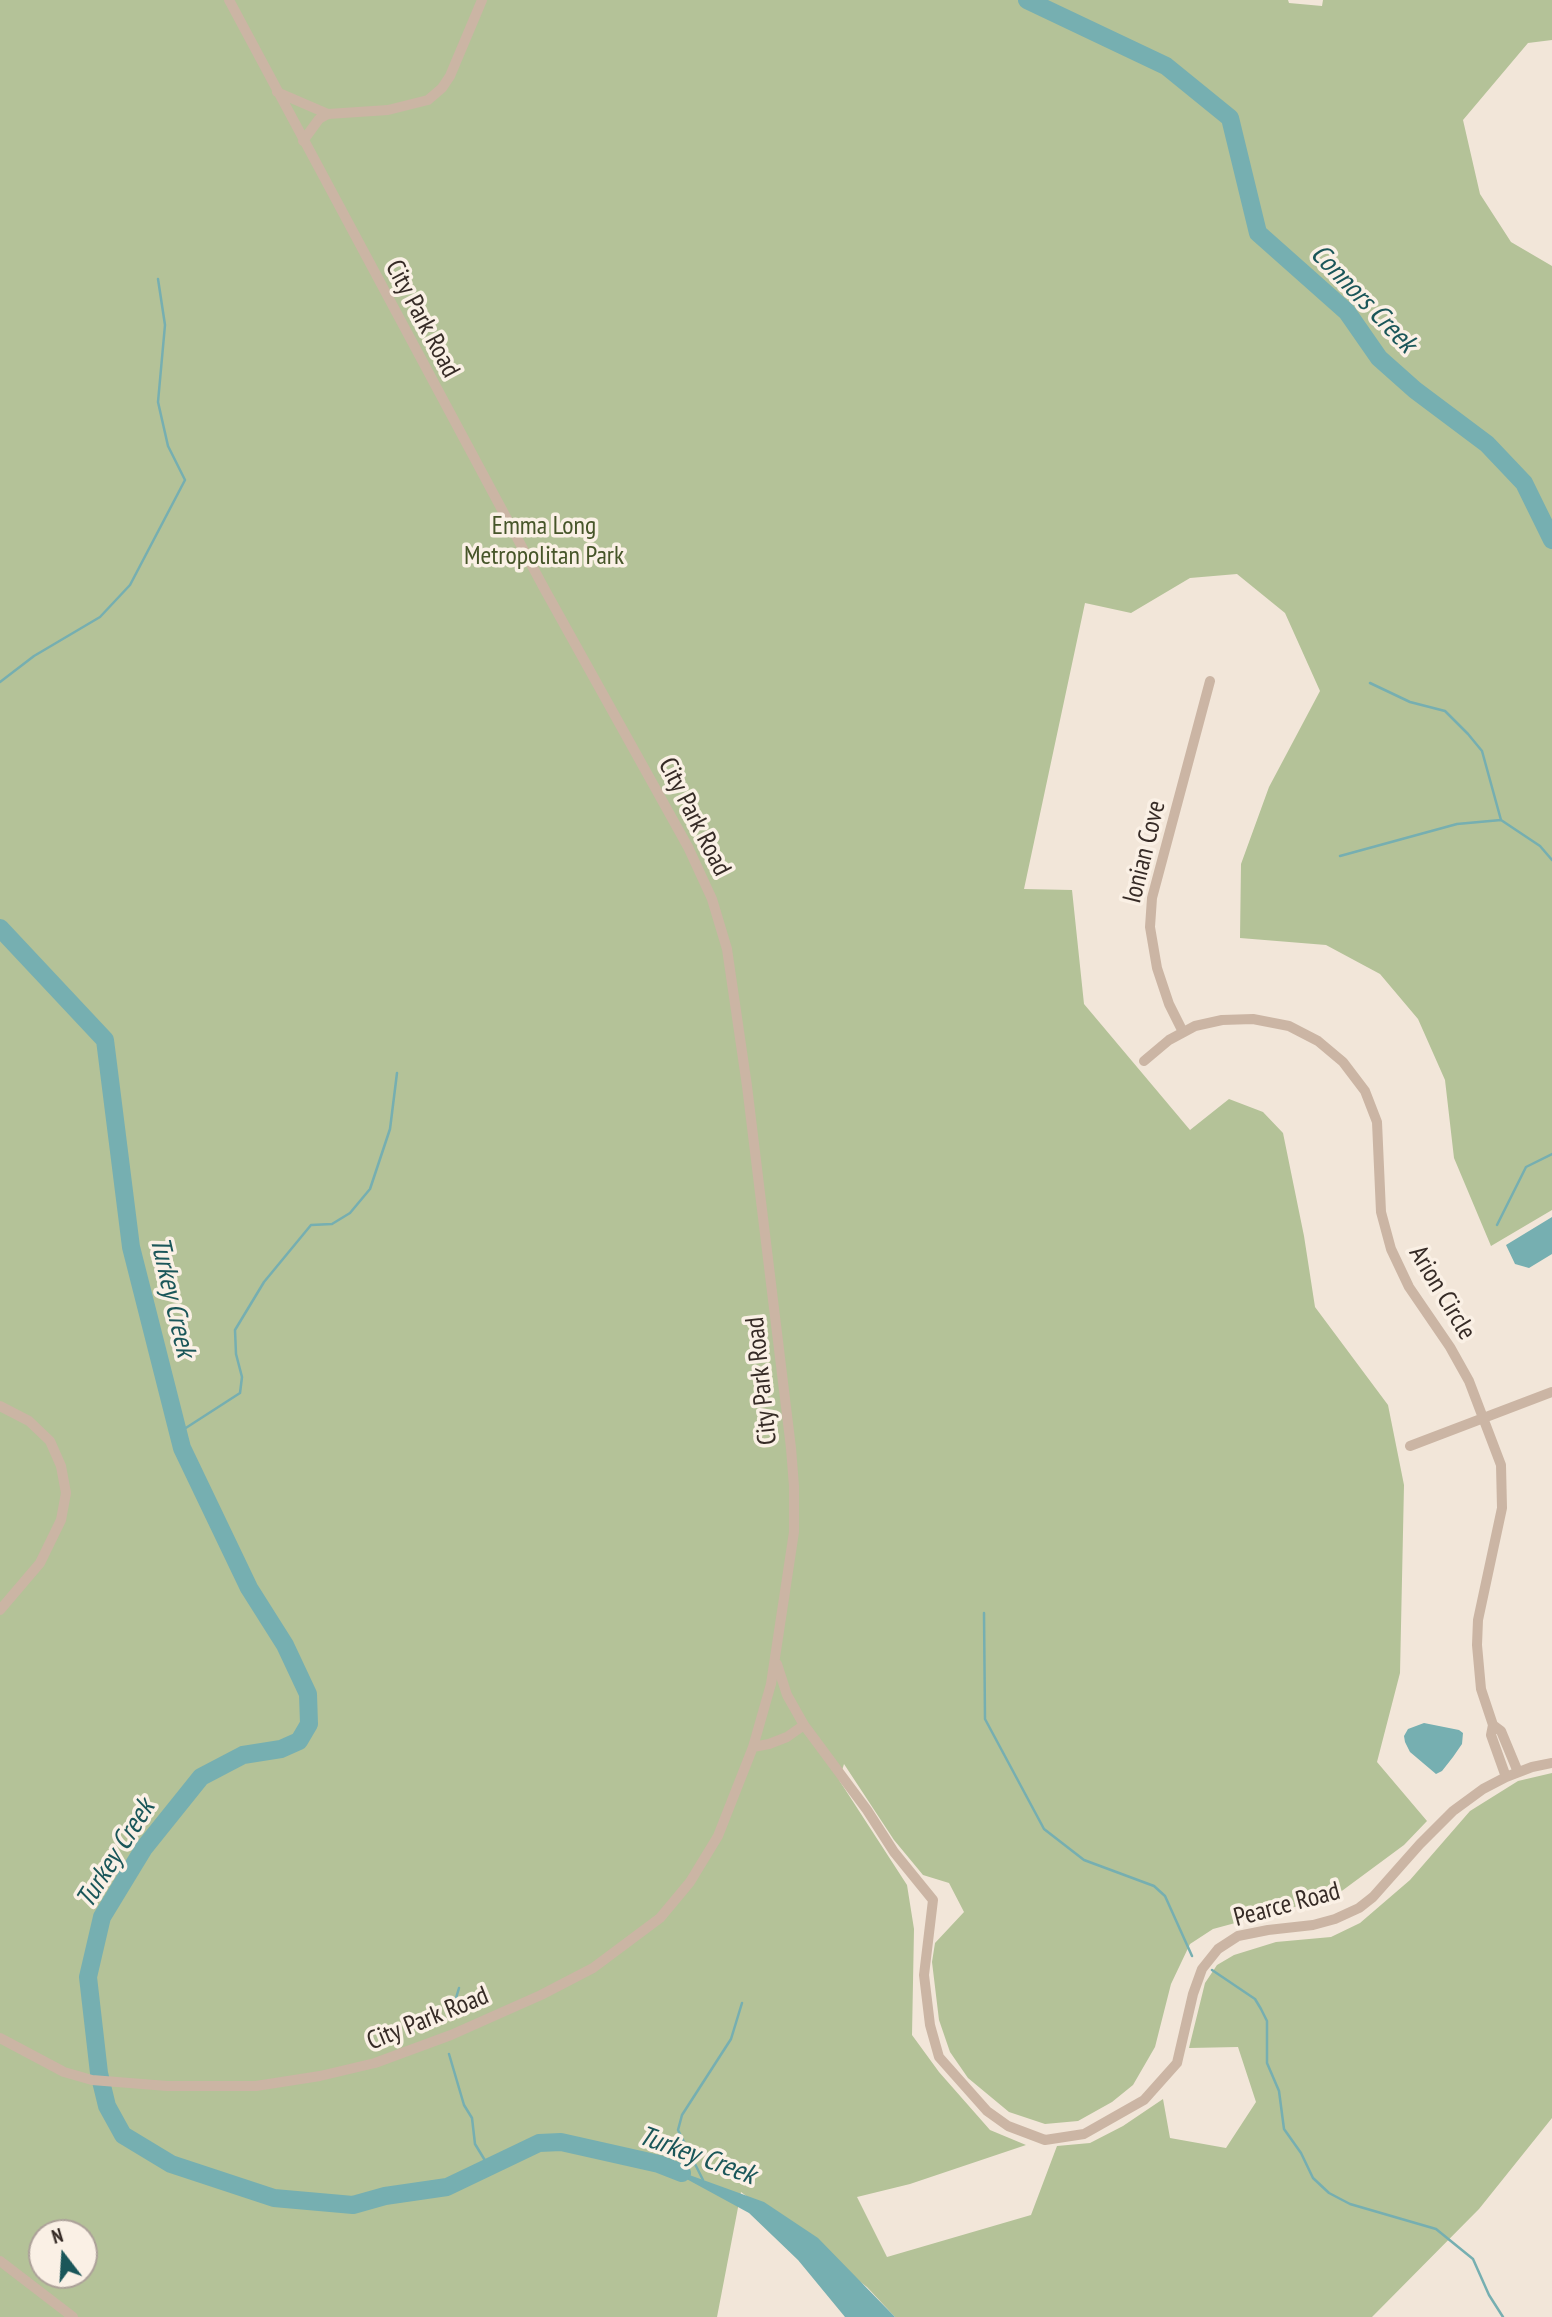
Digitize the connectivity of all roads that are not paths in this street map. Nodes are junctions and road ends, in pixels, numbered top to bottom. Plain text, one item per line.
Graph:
1 (229, 0) edge
2 (482, 0) edge
3 (277, 92) junction
4 (328, 114) junction
5 (303, 141) junction
6 (1210, 681) dead end
7 (1183, 1032) junction
8 (1144, 1061) dead end
9 (1552, 1392) edge
10 (0, 1406) edge
11 (1484, 1419) junction
12 (1410, 1446) dead end
13 (0, 1610) edge
14 (776, 1660) junction
15 (804, 1725) junction
16 (1493, 1726) junction
17 (753, 1746) junction
18 (1552, 1763) edge
19 (1518, 1772) junction
20 (1506, 1777) junction
21 (0, 2038) edge
22 (0, 2261) edge
23 (73, 2317) edge

1 - 3 street, City Park Road
2 - 4 street
3 - 4 street
3 - 5 street, City Park Road
4 - 5 street
5 - 14 street, City Park Road
6 - 7 street, Ionian Cove
7 - 8 street, Arion Circle
7 - 11 street, Arion Circle
9 - 11 street
10 - 13 street
11 - 12 street
11 - 16 street, Arion Circle
14 - 15 street, Pearce Road
14 - 17 street, City Park Road
15 - 17 street
15 - 20 street, Pearce Road
16 - 19 street, Arion Circle
16 - 20 street, Arion Circle
17 - 21 street, City Park Road
18 - 19 street, Pearce Road
19 - 20 street, Pearce Road
22 - 23 street

